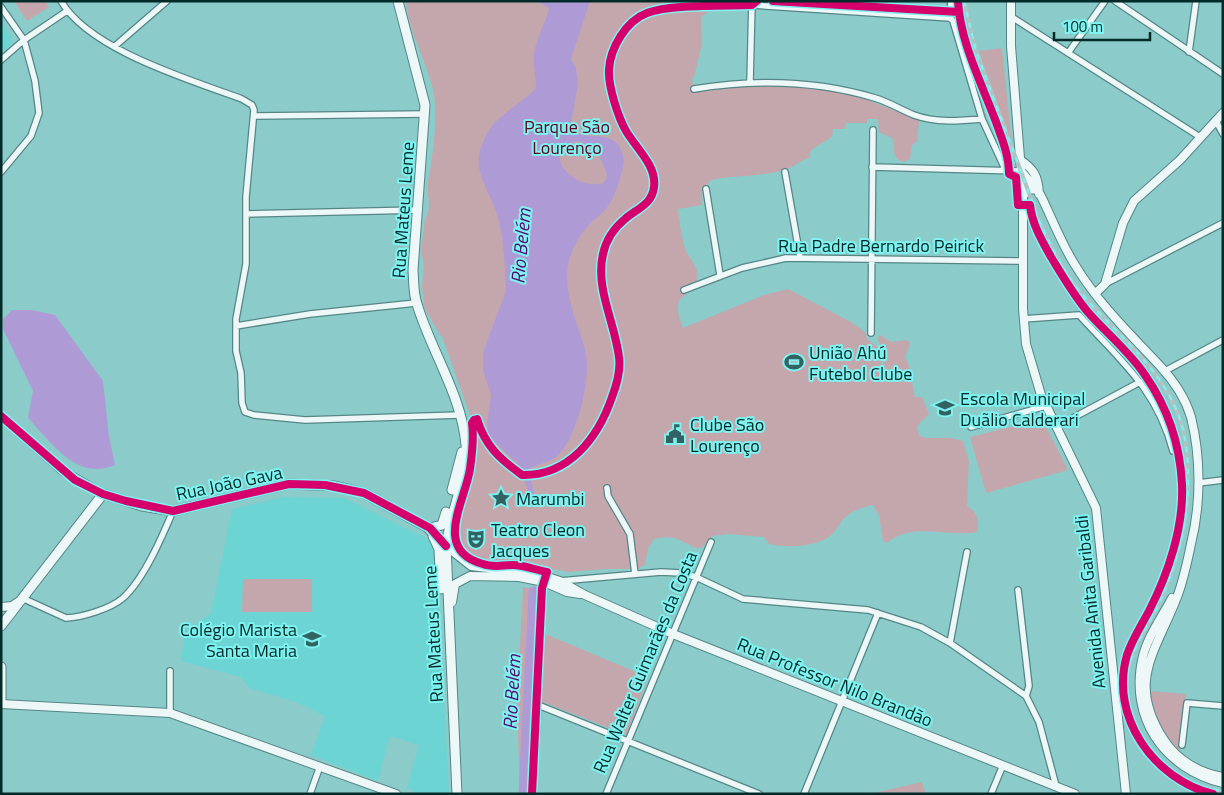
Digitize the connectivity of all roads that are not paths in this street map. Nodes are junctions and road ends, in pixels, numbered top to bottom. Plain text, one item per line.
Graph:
1 (61, 1) edge
2 (168, 1) edge
3 (840, 1) edge
4 (952, 1) edge
5 (1011, 1) edge
6 (1105, 1) edge
7 (1115, 1) edge
8 (1196, 1) edge
9 (399, 2) edge
10 (752, 3) edge
11 (1, 7) edge
12 (706, 7) dead end
13 (840, 10) junction
14 (67, 11) junction
15 (1010, 16) junction
16 (950, 18) junction
17 (24, 40) junction
18 (115, 46) junction
19 (1189, 52) junction
20 (1068, 53) junction
21 (1, 60) edge
22 (1223, 74) edge
23 (750, 82) junction
24 (694, 89) dead end
25 (1223, 113) edge
26 (426, 114) junction
27 (255, 116) junction
28 (982, 118) junction
29 (1216, 120) junction
30 (873, 130) dead end
31 (1223, 134) edge
32 (1200, 137) junction
33 (1019, 159) junction
34 (872, 167) junction
35 (1006, 171) junction
36 (1021, 171) junction
37 (1, 172) edge
38 (785, 172) dead end
39 (706, 189) dead end
40 (1038, 191) junction
41 (1023, 195) junction
42 (419, 210) junction
43 (246, 214) junction
44 (1223, 223) edge
45 (800, 257) junction
46 (872, 258) junction
47 (1023, 260) junction
48 (720, 275) junction
49 (1105, 284) junction
50 (684, 290) dead end
51 (1095, 294) junction
52 (416, 303) junction
53 (1024, 319) junction
54 (236, 326) junction
55 (871, 333) dead end
56 (1223, 340) edge
57 (1165, 371) junction
58 (1140, 382) junction
59 (1046, 406) junction
60 (460, 415) junction
61 (1, 416) edge
62 (970, 426) dead end
63 (1056, 426) junction
64 (466, 445) junction
65 (1173, 451) dead end
66 (1223, 480) edge
67 (1198, 483) junction
68 (607, 488) dead end
69 (102, 494) junction
70 (173, 512) junction
71 (430, 528) junction
72 (711, 542) dead end
73 (446, 546) junction
74 (967, 552) dead end
75 (635, 574) junction
76 (696, 577) junction
77 (560, 580) junction
78 (1181, 581) junction
79 (1018, 590) dead end
80 (585, 595) junction
81 (22, 598) junction
82 (1, 607) edge
83 (878, 613) junction
84 (1, 626) edge
85 (448, 626) junction
86 (673, 634) junction
87 (950, 643) junction
88 (1, 667) edge
89 (170, 671) dead end
90 (1026, 696) junction
91 (842, 701) junction
92 (1, 704) edge
93 (1223, 706) edge
94 (170, 713) junction
95 (628, 741) junction
96 (1182, 745) dead end
97 (1003, 765) junction
98 (320, 766) junction
99 (534, 770) dead end
100 (1223, 777) edge
101 (1223, 783) edge
102 (1056, 786) junction
103 (310, 794) edge
104 (396, 794) edge
105 (457, 794) edge
106 (606, 794) edge
107 (759, 794) edge
108 (804, 794) edge
109 (991, 794) edge
110 (1075, 794) edge
111 (1126, 794) edge

1 - 14 street
2 - 18 street
3 - 13 street
4 - 16 street
5 - 15 main road, Avenida Anita Garibaldi
6 - 20 street
7 - 19 street
8 - 19 street
9 - 26 main road, Rua Mateus Leme
10 - 12 street
10 - 13 street
10 - 23 street
11 - 17 street
13 - 16 street
14 - 17 street
14 - 18 street
15 - 20 street
15 - 33 main road, Avenida Anita Garibaldi
16 - 28 street
17 - 21 street
17 - 37 street
18 - 27 street
19 - 22 street
20 - 32 street
23 - 24 street
23 - 28 street
25 - 29 main road
26 - 27 street
26 - 42 main road, Rua Mateus Leme
27 - 43 street
28 - 35 street
29 - 31 street
29 - 32 main road
30 - 34 street
32 - 49 main road
33 - 36 main road, Avenida Anita Garibaldi
33 - 40 main road
34 - 35 street
34 - 46 street
35 - 36 street
36 - 40 main road
36 - 41 main road, Avenida Anita Garibaldi
38 - 45 street
39 - 48 street
40 - 41 main road
40 - 51 main road
41 - 47 main road, Avenida Anita Garibaldi
42 - 43 street
42 - 52 main road, Rua Mateus Leme
43 - 54 street
44 - 49 street
45 - 46 street, Rua Padre Bernardo Peirick
45 - 48 street, Rua Padre Bernardo Peirick
46 - 47 street, Rua Padre Bernardo Peirick
46 - 55 street
47 - 53 main road, Avenida Anita Garibaldi
48 - 50 street, Rua Padre Bernardo Peirick
49 - 51 main road
51 - 57 main road
52 - 54 street
52 - 60 main road, Rua Mateus Leme
53 - 58 street
53 - 59 main road, Avenida Anita Garibaldi
54 - 60 street
56 - 57 street
57 - 67 main road
58 - 63 street
58 - 65 street
59 - 62 street
59 - 63 main road, Avenida Anita Garibaldi
60 - 64 main road, Rua Mateus Leme
61 - 69 main road, Rua João Gava
63 - 111 main road, Avenida Anita Garibaldi
64 - 71 main road, Rua Mateus Leme
64 - 73 main road, Rua Mateus Leme
66 - 67 street
67 - 78 main road
68 - 75 street
69 - 70 main road, Rua João Gava
69 - 81 main road
70 - 71 main road, Rua João Gava
70 - 81 street
71 - 73 main road, Rua João Gava
71 - 85 main road
72 - 76 street, Rua Walter Guimarães da Costa
73 - 77 main road, Rua Professor Nilo Brandão
73 - 85 main road, Rua Mateus Leme
74 - 87 street
75 - 76 street
75 - 77 street
76 - 83 street
76 - 86 street, Rua Walter Guimarães da Costa
77 - 80 main road, Rua Professor Nilo Brandão
78 - 100 main road
78 - 101 main road
79 - 90 street
80 - 85 main road, Rua Professor Nilo Brandão
80 - 86 main road, Rua Professor Nilo Brandão
81 - 82 main road
81 - 84 main road
83 - 87 street
83 - 91 street
85 - 105 main road, Rua Mateus Leme
86 - 91 main road, Rua Professor Nilo Brandão
86 - 95 street, Rua Walter Guimarães da Costa
87 - 90 street
88 - 92 main road
89 - 94 street
90 - 102 street
91 - 97 main road, Rua Professor Nilo Brandão
91 - 108 street
92 - 94 main road
93 - 96 street
94 - 98 main road
95 - 99 street
95 - 106 street, Rua Walter Guimarães da Costa
95 - 107 street
97 - 102 main road, Rua Professor Nilo Brandão
97 - 109 street
98 - 103 street
98 - 104 main road
102 - 110 main road, Rua Professor Nilo Brandão

